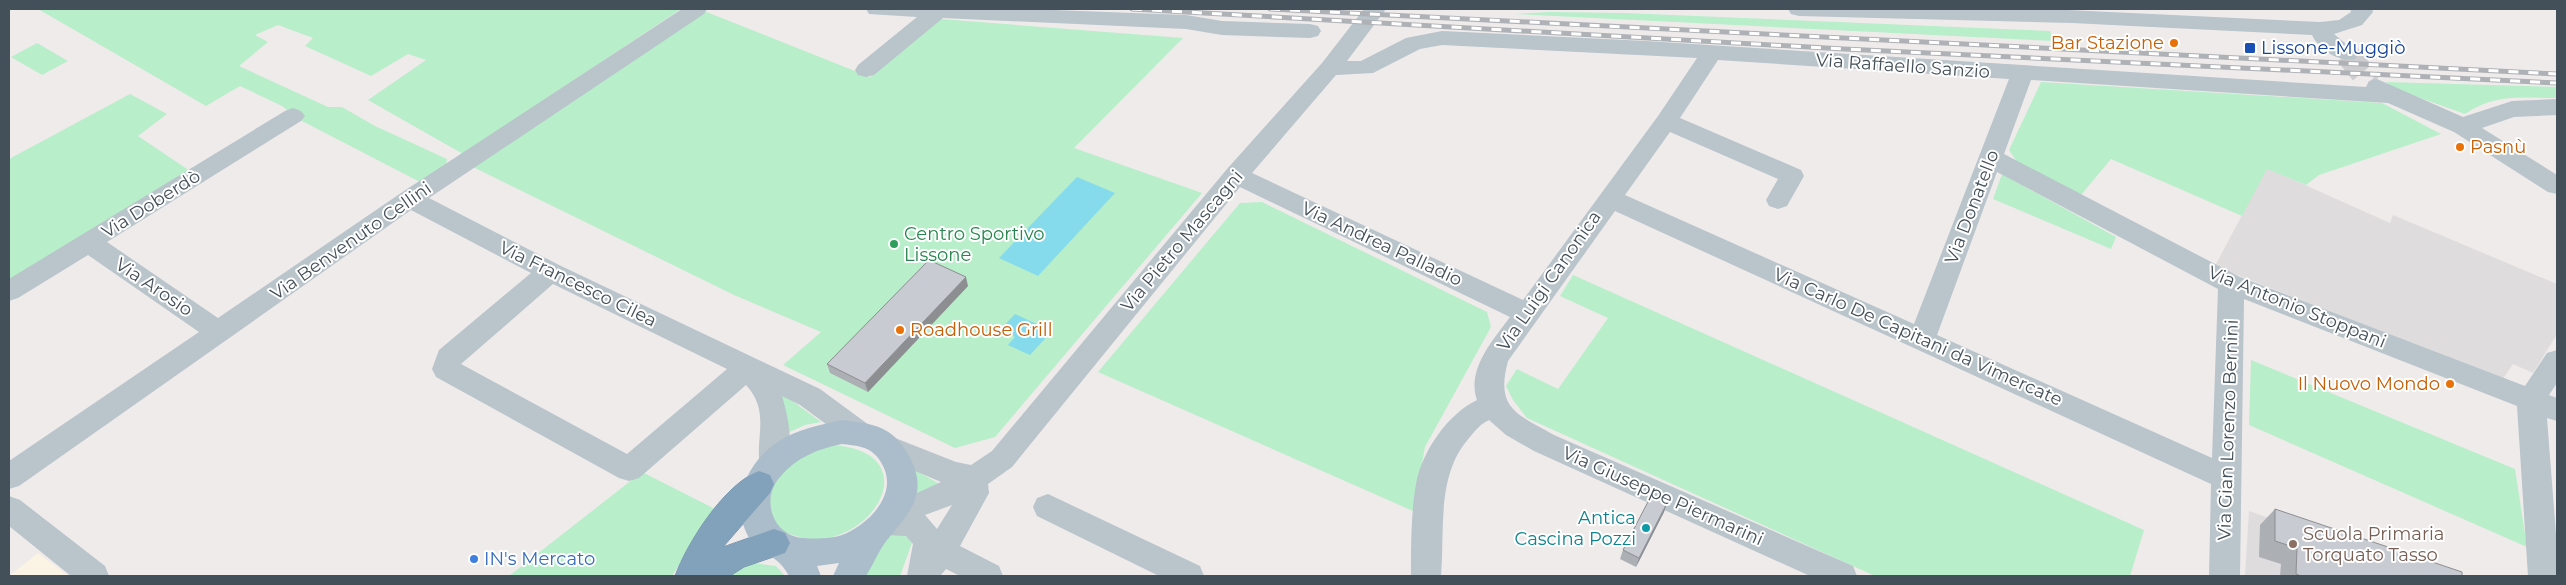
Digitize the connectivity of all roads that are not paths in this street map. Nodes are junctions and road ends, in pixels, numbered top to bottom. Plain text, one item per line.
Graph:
1 (696, 9) edge
2 (877, 9) edge
3 (1375, 9) edge
4 (1799, 9) edge
5 (2283, 9) edge
6 (2013, 12) edge
7 (936, 13) junction
8 (2360, 13) edge
9 (2185, 23) joint
10 (2316, 29) junction
11 (1310, 31) dead end
12 (1711, 54) junction
13 (2347, 54) tunnel mouth
14 (1330, 68) junction
15 (866, 70) dead end
16 (2022, 74) junction
17 (2557, 106) edge
18 (293, 116) dead end
19 (1666, 121) junction
20 (2462, 126) junction
21 (1991, 158) junction
22 (1236, 175) junction
23 (2557, 186) edge
24 (1609, 198) junction
25 (410, 199) junction
26 (1778, 200) dead end
27 (88, 242) junction
28 (550, 272) junction
29 (2231, 284) junction
30 (9, 291) edge
31 (1528, 313) junction
32 (220, 332) junction
33 (1922, 339) junction
34 (2557, 361) edge
35 (747, 368) junction
36 (2531, 399) junction
37 (1493, 405) junction
38 (2557, 410) edge
39 (859, 433) junction
40 (890, 448) junction
41 (766, 474) junction
42 (9, 477) edge
43 (972, 477) junction
44 (2226, 477) junction
45 (1048, 507) dead end
46 (9, 509) edge
47 (885, 522) junction
48 (941, 551) junction
49 (790, 557) edge
50 (984, 574) edge
51 (94, 576) edge
52 (691, 576) edge
53 (704, 576) edge
54 (850, 576) edge
55 (923, 576) edge
56 (1189, 576) edge
57 (1426, 576) edge
58 (1842, 576) edge
59 (2224, 576) edge
60 (2544, 576) edge

1 - 25 street, Via Benvenuto Cellini
2 - 7 street
3 - 14 street, Via Pietro Mascagni
4 - 6 street
5 - 10 street
6 - 9 street
7 - 11 street
7 - 15 street
8 - 10 street
9 - 10 street
10 - 13 street
12 - 14 street, Via Raffaello Sanzio
12 - 16 street, Via Raffaello Sanzio
12 - 19 street, Via Luigi Canonica
14 - 22 street, Via Pietro Mascagni
16 - 20 street, Via Raffaello Sanzio
16 - 21 street, Via Donatello
17 - 20 street
18 - 27 street, Via Doberdò
19 - 24 street, Via Luigi Canonica
19 - 26 street
20 - 23 street, Via Raffaello Sanzio
21 - 29 street, Via Antonio Stoppani
21 - 33 street, Via Donatello
22 - 31 street, Via Andrea Palladio
22 - 43 street, Via Pietro Mascagni
24 - 31 street, Via Luigi Canonica
24 - 33 street, Via Carlo De Capitani da Vimercate
25 - 28 street, Via Francesco Cilea
25 - 32 street, Via Benvenuto Cellini
27 - 30 street, Via Doberdò
27 - 32 street, Via Arosio
28 - 35 street, Via Francesco Cilea
28 - 35 street
29 - 36 street, Via Antonio Stoppani
29 - 44 street, Via Gian Lorenzo Bernini
31 - 37 street, Via Luigi Canonica
32 - 42 street, Via Benvenuto Cellini
33 - 44 street, Via Carlo De Capitani da Vimercate
34 - 36 street
35 - 39 street, Via Francesco Cilea
35 - 41 street, Via Francesco Cilea
36 - 38 street, Via Antonio Stoppani
36 - 60 street
37 - 57 street
37 - 58 street, Via Giuseppe Piermarini
39 - 40 main road
39 - 41 main road
40 - 43 street
40 - 47 main road
41 - 49 main road
41 - 52 highway
43 - 47 street, Via Pietro Mascagni
43 - 48 street
44 - 59 street, Via Gian Lorenzo Bernini
45 - 56 street
46 - 51 street
47 - 49 main road, Via Pietro Mascagni
47 - 54 main road
47 - 55 street
48 - 50 street
48 - 55 street
49 - 53 highway

